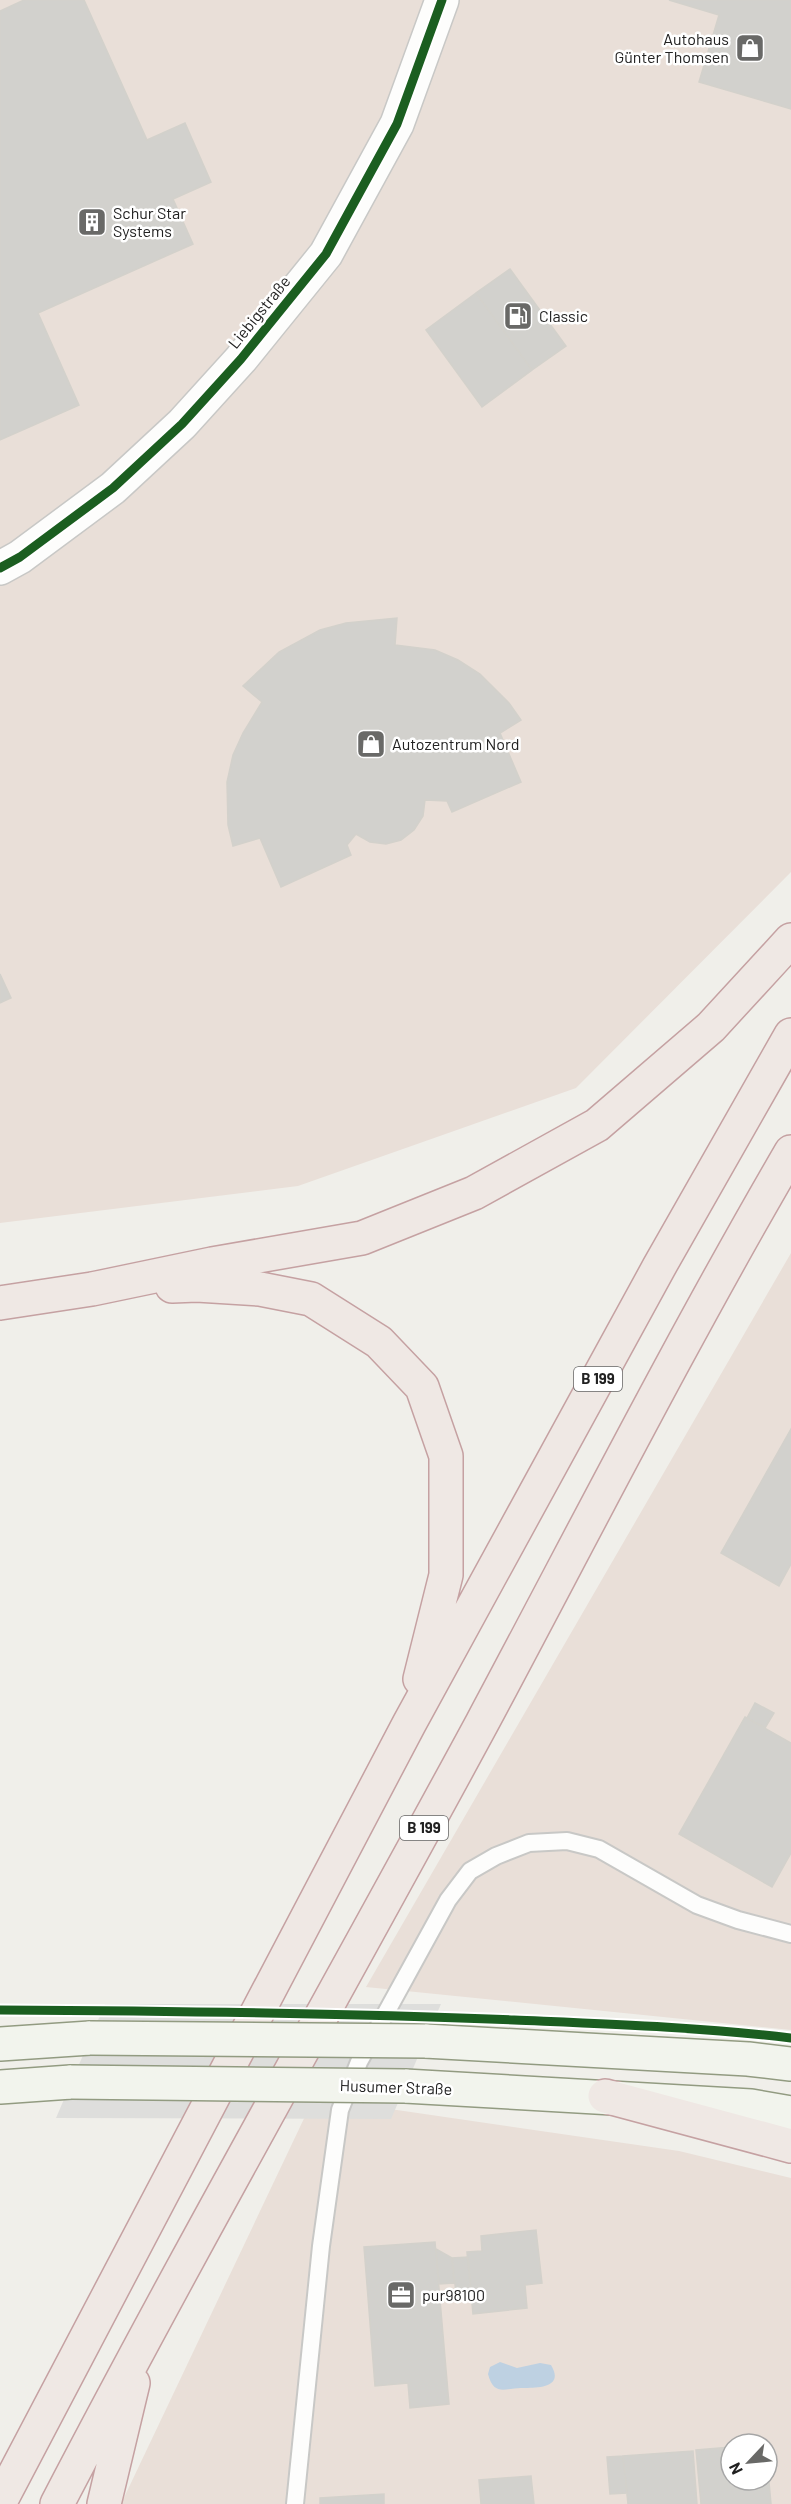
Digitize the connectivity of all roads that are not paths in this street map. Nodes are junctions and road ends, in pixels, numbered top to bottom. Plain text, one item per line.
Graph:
1 (442, 0) edge
2 (0, 568) edge
3 (791, 940) edge
4 (791, 1035) edge
5 (791, 1152) edge
6 (93, 1289) junction
7 (0, 1303) edge
8 (409, 1724) junction
9 (791, 1934) edge
10 (0, 2044) edge
11 (791, 2064) edge
12 (0, 2087) edge
13 (605, 2097) junction
14 (791, 2113) edge
15 (791, 2145) edge
16 (146, 2333) junction
17 (0, 2502) edge
18 (57, 2504) edge
19 (104, 2504) edge
20 (295, 2504) edge

1 - 2 street, Liebigstraße
3 - 6 highway
4 - 8 highway, B 199
5 - 16 highway, B 199
6 - 7 highway
6 - 8 highway
8 - 17 highway, B 199
9 - 20 lane
10 - 11 main road, bridge
12 - 13 main road, Husumer Straße, bridge
13 - 14 main road, Husumer Straße
13 - 15 highway
16 - 18 highway, B 199
16 - 19 highway

